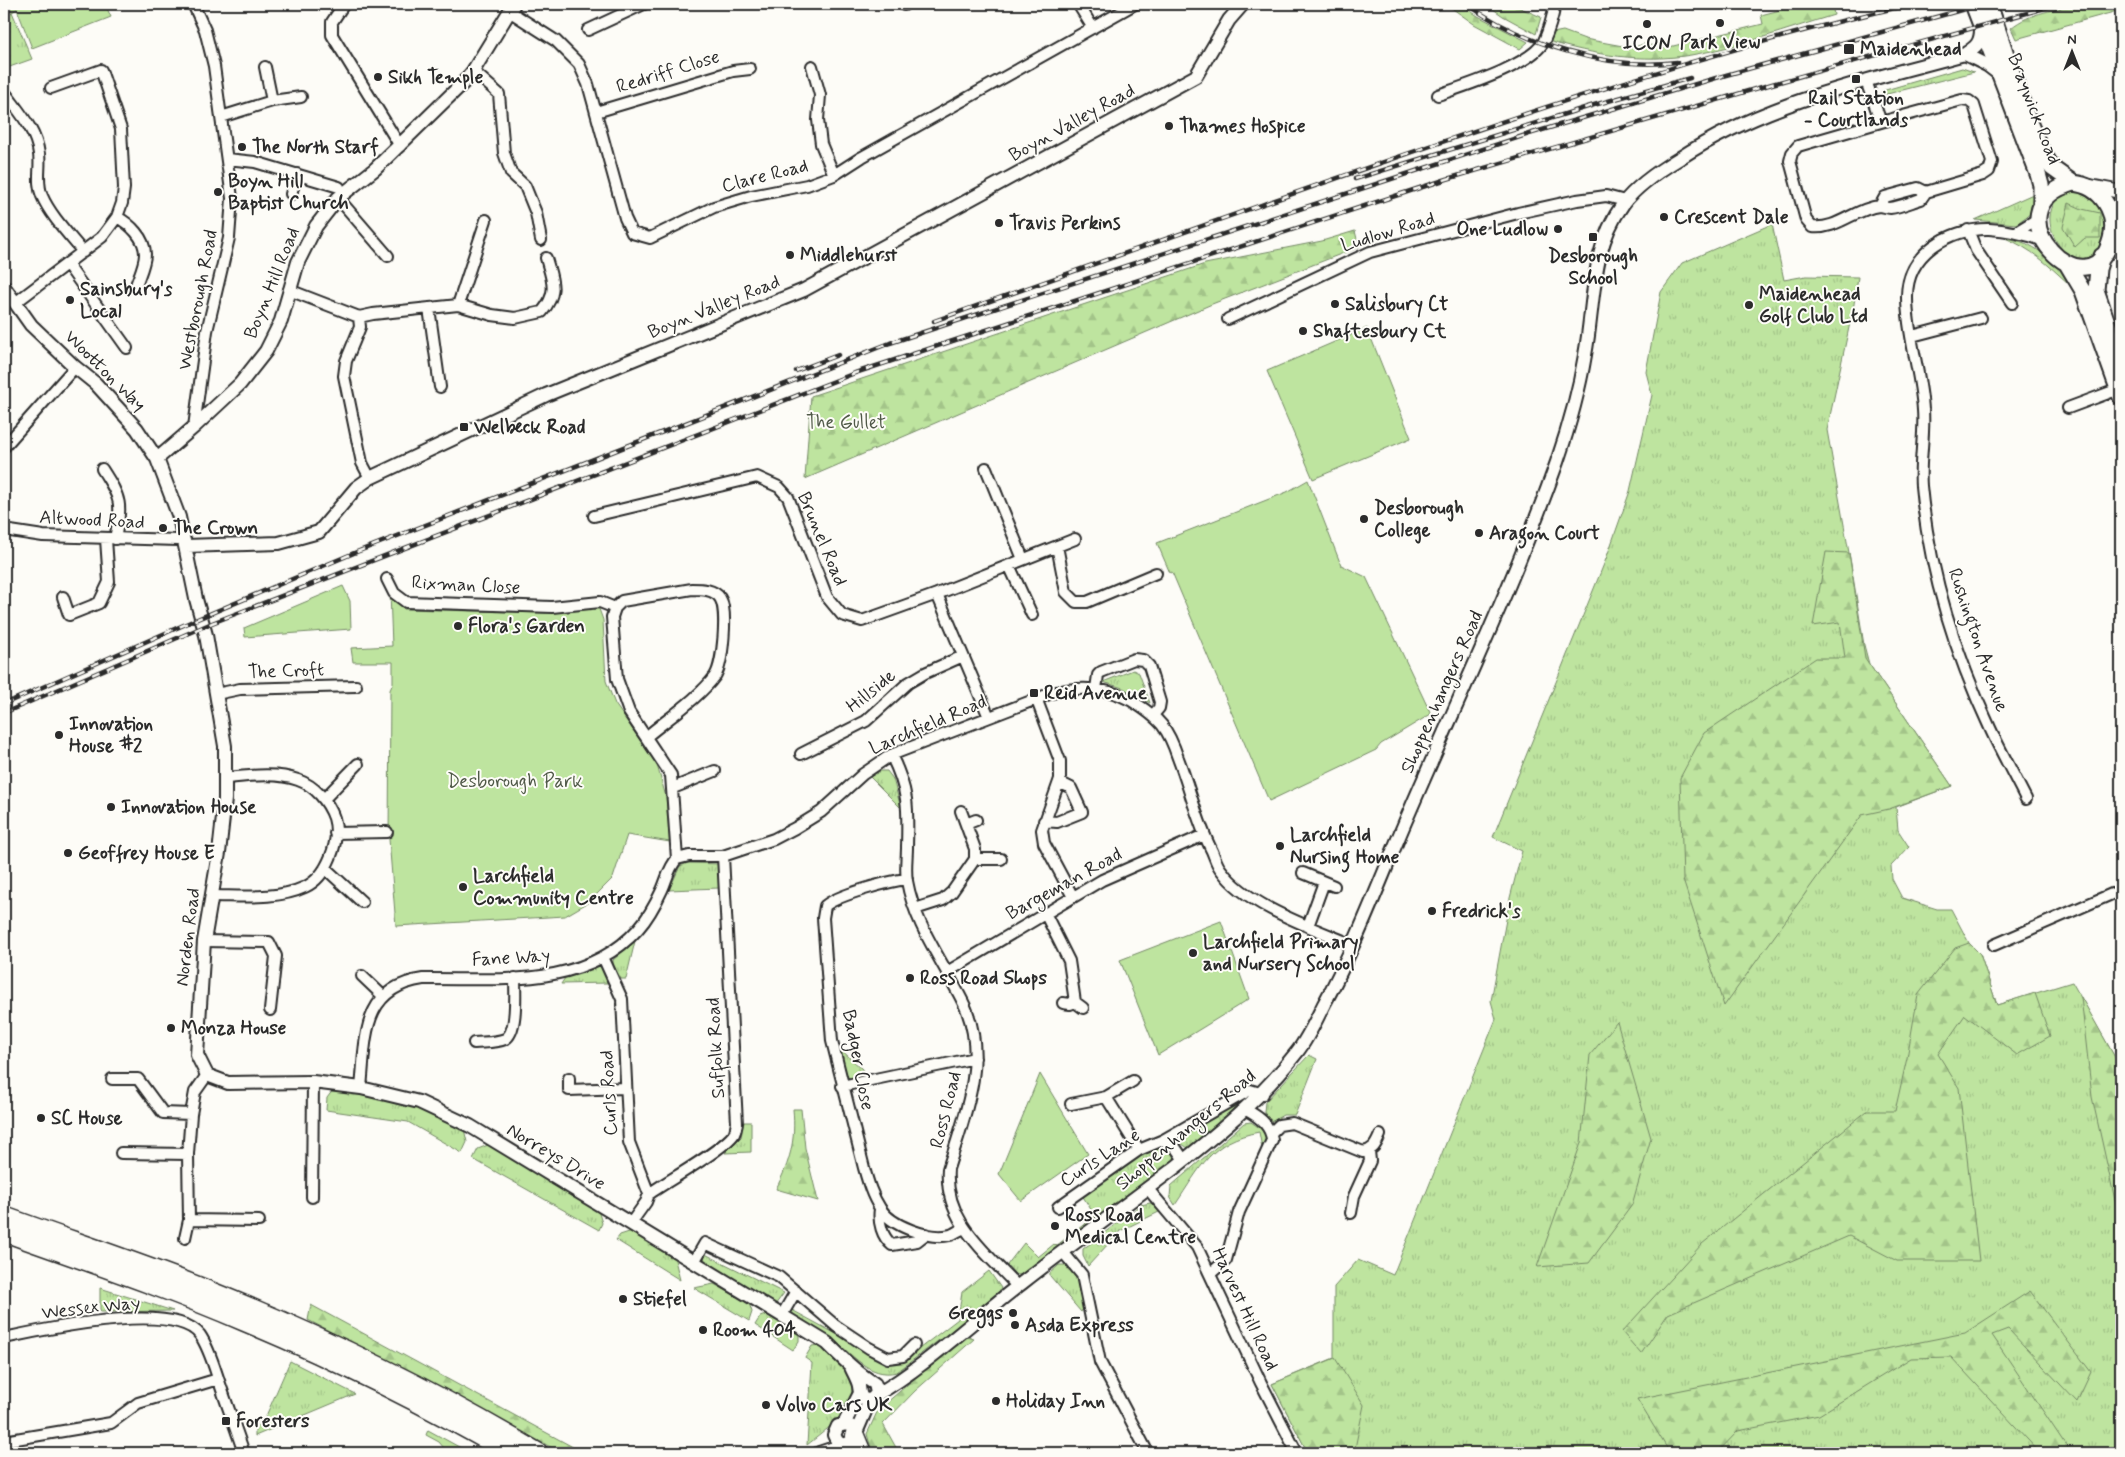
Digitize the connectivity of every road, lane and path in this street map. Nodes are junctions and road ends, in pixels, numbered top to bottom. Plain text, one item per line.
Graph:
1 (192, 4) edge
2 (344, 4) edge
3 (644, 4) edge
4 (1078, 4) edge
5 (1135, 4) edge
6 (1243, 4) edge
7 (1555, 4) edge
8 (1973, 4) edge
9 (1989, 4) edge
10 (512, 7) edge
11 (1092, 28) junction
12 (1981, 29) junction
13 (588, 30) dead end
14 (1997, 30) junction
15 (1989, 50) junction
16 (1968, 55) junction
17 (812, 66) dead end
18 (265, 67) dead end
19 (750, 69) dead end
20 (472, 71) junction
21 (2000, 75) junction
22 (1866, 81) junction
23 (51, 88) dead end
24 (4, 91) edge
25 (1438, 95) dead end
26 (301, 96) dead end
27 (272, 101) junction
28 (596, 112) junction
29 (221, 117) junction
30 (1881, 122) junction
31 (400, 146) junction
32 (227, 159) junction
33 (297, 174) junction
34 (834, 175) junction
35 (2079, 184) junction
36 (2121, 192) edge
37 (338, 193) junction
38 (291, 194) dead end
39 (1625, 201) junction
40 (2040, 212) junction
41 (117, 217) junction
42 (486, 220) dead end
43 (1968, 230) junction
44 (2121, 231) edge
45 (2016, 232) junction
46 (541, 240) dead end
47 (2044, 241) junction
48 (2105, 251) junction
49 (83, 252) junction
50 (388, 256) dead end
51 (546, 258) dead end
52 (67, 264) junction
53 (2067, 264) junction
54 (136, 285) dead end
55 (4, 287) edge
56 (289, 290) junction
57 (2011, 297) dead end
58 (15, 303) junction
59 (458, 305) junction
60 (429, 308) junction
61 (359, 317) junction
62 (1981, 318) dead end
63 (1228, 319) dead end
64 (1912, 336) junction
65 (127, 348) dead end
66 (2121, 363) edge
67 (75, 367) junction
68 (440, 387) dead end
69 (2120, 393) edge
70 (2068, 408) dead end
71 (194, 427) junction
72 (4, 447) edge
73 (157, 459) junction
74 (986, 468) dead end
75 (102, 469) dead end
76 (370, 478) junction
77 (594, 516) dead end
78 (4, 530) edge
79 (110, 539) junction
80 (1075, 539) dead end
81 (182, 543) junction
82 (1057, 546) junction
83 (1023, 560) junction
84 (1009, 565) junction
85 (1156, 573) dead end
86 (387, 579) dead end
87 (937, 594) junction
88 (63, 597) dead end
89 (615, 608) junction
90 (1032, 615) dead end
91 (964, 656) junction
92 (356, 686) dead end
93 (1096, 689) junction
94 (216, 694) junction
95 (1036, 698) junction
96 (1153, 715) junction
97 (989, 717) junction
98 (646, 737) junction
99 (800, 754) dead end
100 (891, 755) junction
101 (358, 764) dead end
102 (715, 771) dead end
103 (226, 778) junction
104 (1059, 782) junction
105 (674, 788) junction
106 (324, 799) junction
107 (2026, 799) dead end
108 (961, 811) dead end
109 (1044, 821) junction
110 (387, 832) dead end
111 (335, 833) junction
112 (1204, 835) junction
113 (724, 856) junction
114 (677, 859) junction
115 (975, 859) junction
116 (1001, 859) dead end
117 (324, 868) junction
118 (1303, 872) dead end
119 (907, 879) junction
120 (1324, 882) junction
121 (1334, 886) dead end
122 (2121, 890) edge
123 (211, 896) junction
124 (1073, 897) junction
125 (362, 902) dead end
126 (915, 909) junction
127 (1046, 913) junction
128 (1308, 926) junction
129 (204, 941) junction
130 (1352, 945) junction
131 (1994, 945) dead end
132 (602, 957) junction
133 (946, 972) junction
134 (362, 976) dead end
135 (515, 978) junction
136 (383, 996) junction
137 (1075, 1002) junction
138 (1063, 1003) dead end
139 (1084, 1008) dead end
140 (270, 1010) dead end
141 (474, 1043) dead end
142 (975, 1058) junction
143 (207, 1075) junction
144 (569, 1078) dead end
145 (112, 1079) dead end
146 (1134, 1081) dead end
147 (313, 1082) junction
148 (842, 1086) junction
149 (361, 1088) junction
150 (625, 1088) junction
151 (569, 1090) junction
152 (1263, 1094) junction
153 (1106, 1097) junction
154 (568, 1101) dead end
155 (1071, 1104) dead end
156 (1246, 1110) junction
157 (191, 1114) junction
158 (1272, 1132) junction
159 (1380, 1135) dead end
160 (1163, 1140) junction
161 (1139, 1150) junction
162 (1369, 1151) junction
163 (120, 1153) dead end
164 (188, 1154) junction
165 (1184, 1160) junction
166 (1148, 1189) junction
167 (649, 1194) junction
168 (312, 1197) dead end
169 (1058, 1207) dead end
170 (880, 1210) junction
171 (1351, 1213) dead end
172 (4, 1216) edge
173 (189, 1220) junction
174 (259, 1221) dead end
175 (631, 1223) junction
176 (964, 1228) junction
177 (4, 1232) edge
178 (926, 1234) junction
179 (185, 1238) dead end
180 (1063, 1252) junction
181 (694, 1262) junction
182 (1210, 1274) junction
183 (1017, 1286) junction
184 (796, 1291) junction
185 (782, 1315) junction
186 (4, 1338) edge
187 (914, 1344) dead end
188 (218, 1379) junction
189 (868, 1390) junction
190 (395, 1391) junction
191 (848, 1438) edge
192 (4, 1441) edge
193 (244, 1453) edge
194 (484, 1453) edge
195 (509, 1453) edge
196 (539, 1453) edge
197 (818, 1453) edge
198 (862, 1453) edge
199 (1148, 1453) edge
200 (1297, 1453) edge

1 - 29 street, Westborough Road
2 - 31 street
3 - 13 street
4 - 11 street
5 - 11 street, Clare Road
6 - 76 street, Boyn Valley Road
7 - 25 street
8 - 12 main road, Braywick Road
9 - 14 main road, Braywick Road
10 - 20 street, Boyn Hill Road
10 - 28 street, Clare Road
11 - 34 street, Clare Road
12 - 15 main road, Braywick Road
12 - 16 street
14 - 15 street
14 - 35 main road, Braywick Road
15 - 16 street, Shoppenhangers Road
15 - 21 main road, Braywick Road
16 - 21 street
16 - 22 street, Shoppenhangers Road
17 - 34 street
18 - 27 street
19 - 28 street, Redriff Close
20 - 31 street, Boyn Hill Road
20 - 46 street
21 - 40 main road, Braywick Road
22 - 30 street
22 - 39 street, Shoppenhangers Road
23 - 41 street
24 - 49 street
26 - 27 street
27 - 29 street
28 - 34 street, Clare Road
29 - 32 street, Westborough Road
30 - 30 street
31 - 37 street, Boyn Hill Road
32 - 33 street
32 - 71 street, Westborough Road
33 - 37 street
33 - 38 street
35 - 36 street
35 - 40 main road
35 - 48 main road
37 - 50 street
37 - 56 street, Boyn Hill Road
39 - 63 street, Ludlow Road
39 - 130 street, Shoppenhangers Road
40 - 45 street
40 - 47 main road
41 - 49 street
41 - 54 street
42 - 59 street
43 - 45 street, Rushington Avenue
43 - 57 street
43 - 64 street, Rushington Avenue
44 - 48 street
45 - 47 street, Rushington Avenue
47 - 53 main road
48 - 53 main road
48 - 66 main road
49 - 52 street
51 - 59 street
52 - 58 street
52 - 65 street
53 - 69 main road
55 - 58 street, Wootton Way
56 - 61 street
56 - 71 street, Boyn Hill Road
58 - 67 street, Wootton Way
59 - 60 street
60 - 61 street
60 - 68 street
61 - 76 street
62 - 64 street
64 - 107 street, Rushington Avenue
67 - 72 street
67 - 73 street, Wootton Way
69 - 70 street
71 - 73 street, Boyn Hill Road
73 - 81 street, Wootton Way
74 - 83 street
75 - 79 street
76 - 81 street, Boyn Valley Road
77 - 87 street, Brunel Road
78 - 79 street, Altwood Road
79 - 81 street, Altwood Road
79 - 88 street
80 - 82 street, Brunel Road
81 - 94 street, Norden Road
82 - 83 street, Brunel Road
82 - 85 street
83 - 84 street, Brunel Road
84 - 87 street, Brunel Road
84 - 90 street
86 - 89 street, Rixman Close
87 - 91 street
89 - 98 street
89 - 98 street
91 - 97 street
91 - 99 street, Hillside
92 - 94 street, The Croft
93 - 95 street, Larchfield Road
93 - 96 street, Larchfield Road
93 - 96 street
94 - 103 street, Norden Road
95 - 97 street, Larchfield Road
95 - 104 street
96 - 112 street, Larchfield Road
97 - 100 street, Larchfield Road
98 - 105 street
100 - 113 street, Larchfield Road
100 - 119 street, Ross Road
101 - 106 street
102 - 105 street
103 - 106 street
103 - 123 street, Norden Road
104 - 109 street
104 - 109 street
105 - 114 street
106 - 111 street
108 - 115 street
109 - 124 street
110 - 111 street
111 - 117 street
112 - 124 street, Bargeman Road
112 - 128 street, Larchfield Road
113 - 114 street, Larchfield Road
113 - 167 street, Suffolk Road
114 - 132 street, Fane Way
115 - 116 street
115 - 126 street
117 - 123 street
117 - 125 street
118 - 120 street
119 - 126 street, Ross Road
119 - 148 street, Badger Close
120 - 121 street
120 - 128 street
122 - 131 street
123 - 129 street, Norden Road
124 - 127 street, Bargeman Road
126 - 133 street, Ross Road
127 - 133 street, Bargeman Road
127 - 137 street
128 - 130 street, Larchfield Road
129 - 140 street
129 - 143 street, Norden Road
130 - 152 street, Shoppenhangers Road
132 - 135 street, Fane Way
132 - 150 street, Curls Road
133 - 142 street, Ross Road
134 - 136 street
135 - 136 street, Fane Way
135 - 141 street
136 - 149 street, Fane Way
137 - 138 street
137 - 139 street
142 - 148 street
142 - 176 street, Ross Road
143 - 147 street, Norreys Drive
143 - 157 street
144 - 151 street
145 - 157 street
146 - 153 street
147 - 149 street, Norreys Drive
147 - 168 street
148 - 170 street, Badger Close
149 - 175 street, Norreys Drive
150 - 151 street
150 - 167 street, Curls Road
151 - 154 street
152 - 156 street, Shoppenhangers Road
152 - 160 street, Curls Lane
153 - 155 street
153 - 161 street
156 - 158 street
156 - 165 street, Shoppenhangers Road
157 - 164 street
158 - 162 street
158 - 182 street
159 - 162 street
160 - 161 street, Curls Lane
160 - 165 street, Curls Lane
161 - 169 street, Curls Lane
162 - 171 street
163 - 164 street
164 - 173 street
165 - 166 street, Shoppenhangers Road
166 - 180 street, Shoppenhangers Road
166 - 182 street, Harvest Hill Road
167 - 175 street
170 - 178 street, Badger Close
170 - 178 street
172 - 196 highway
173 - 174 street
173 - 179 street
175 - 181 street, Norreys Drive
176 - 178 street, Badger Close
176 - 183 street, Ross Road
177 - 190 highway
180 - 183 street, Shoppenhangers Road
180 - 199 street
181 - 184 street
181 - 185 street, Norreys Drive
182 - 200 street, Harvest Hill Road
183 - 189 street, Shoppenhangers Road
184 - 185 street
184 - 187 street
185 - 189 street, Norreys Drive
186 - 188 street, Wessex Way
188 - 192 street
188 - 193 street
189 - 191 street
190 - 194 highway
190 - 195 highway
191 - 197 street
191 - 198 highway

